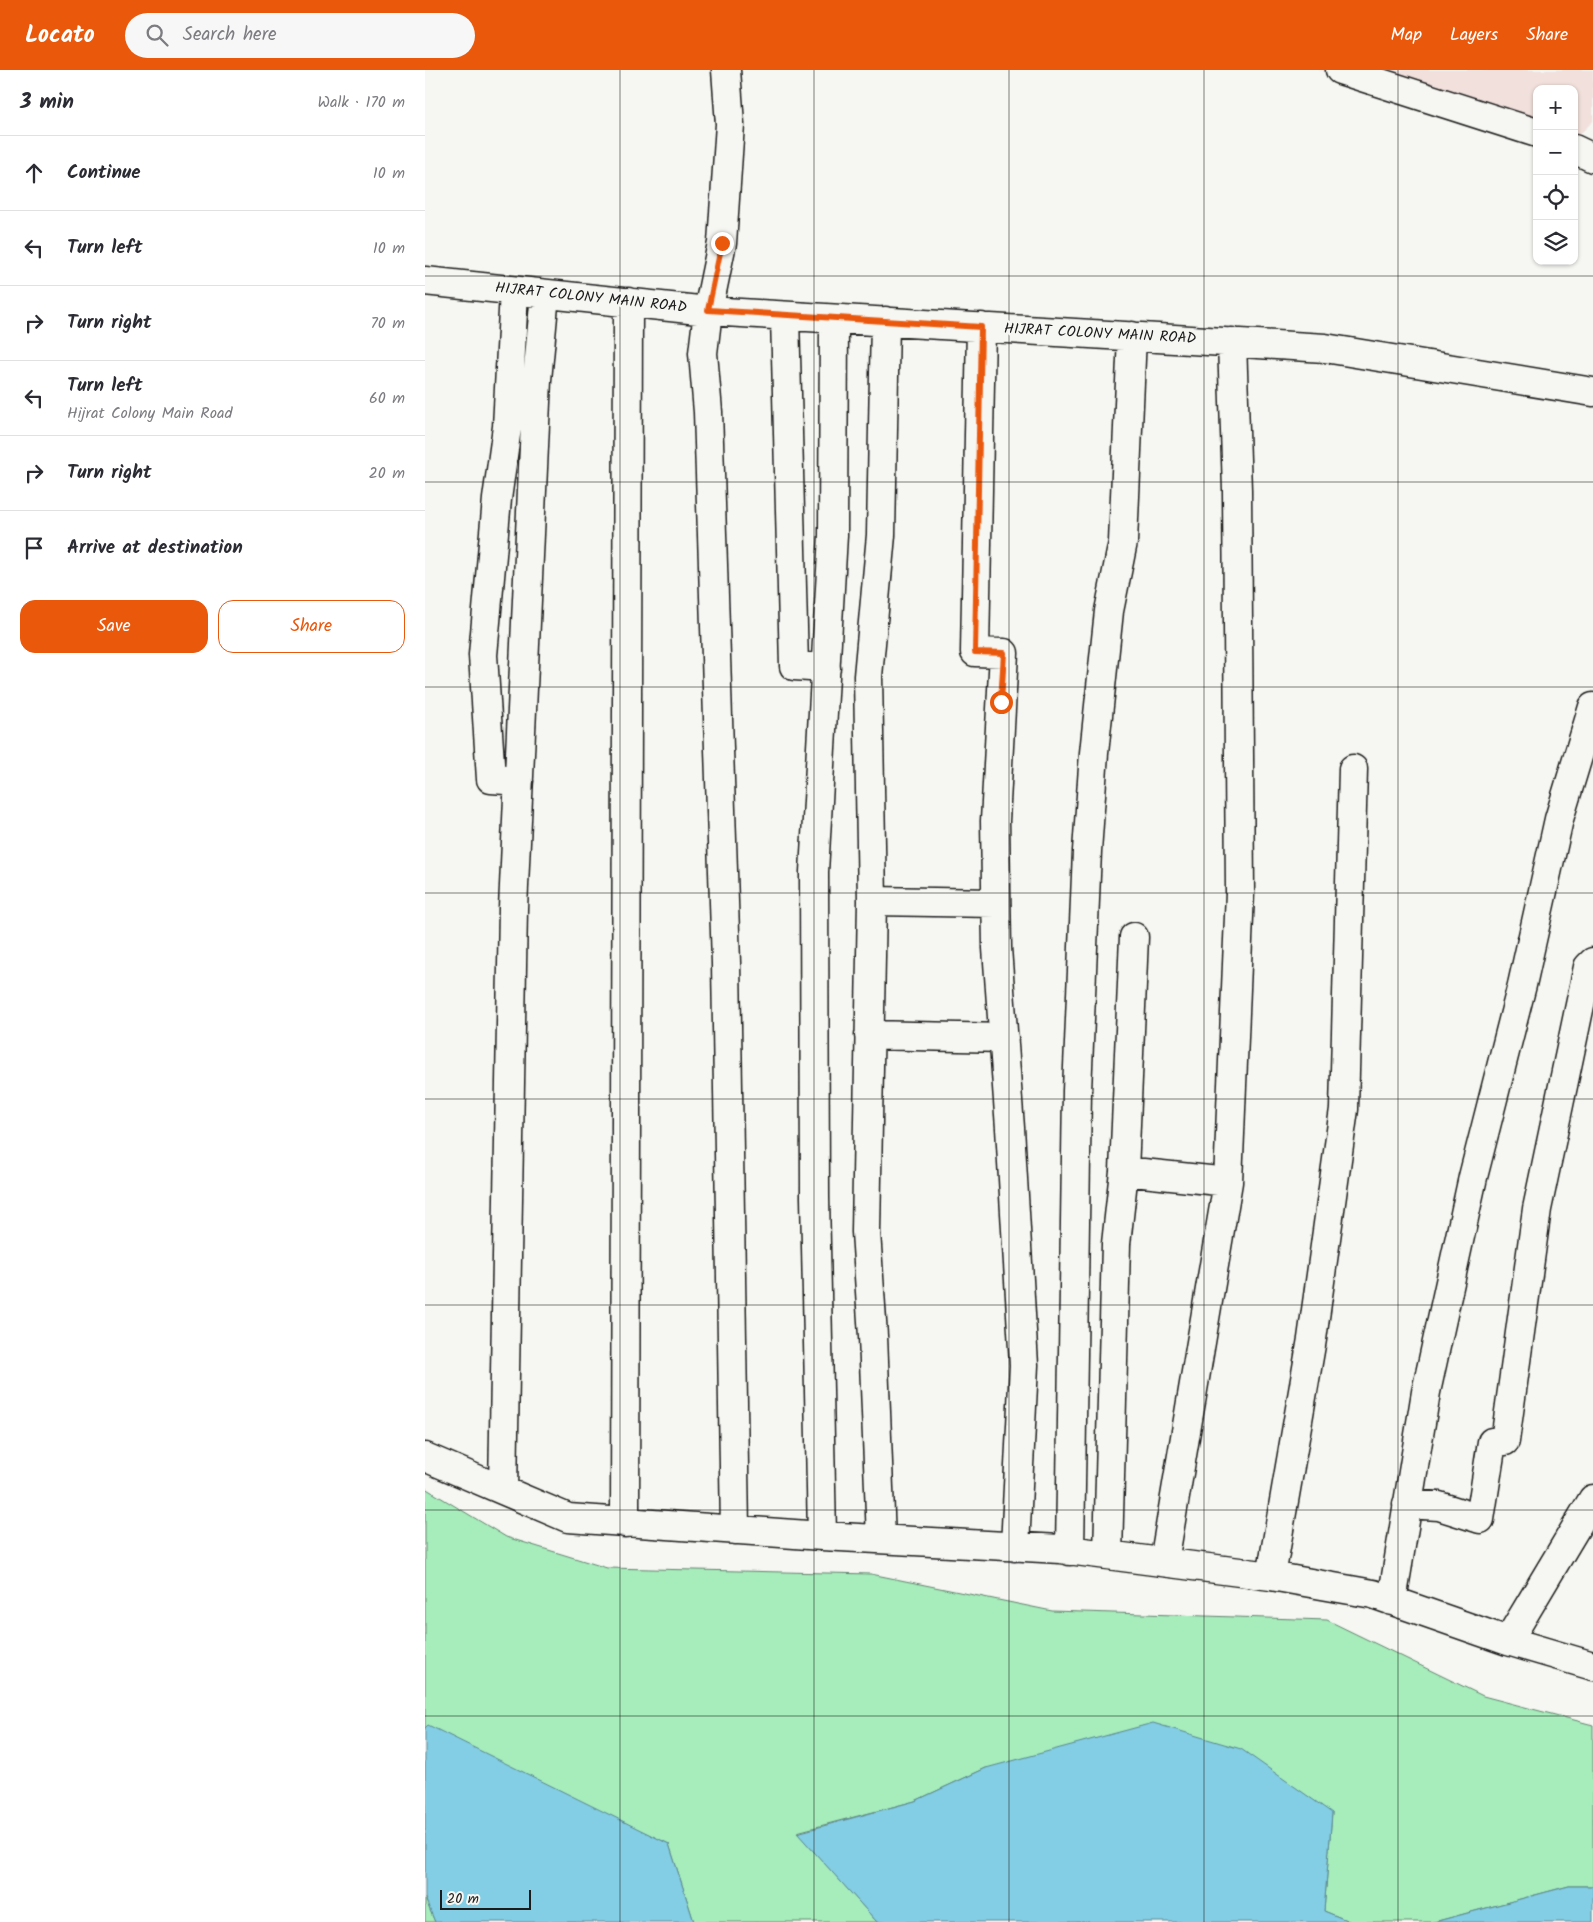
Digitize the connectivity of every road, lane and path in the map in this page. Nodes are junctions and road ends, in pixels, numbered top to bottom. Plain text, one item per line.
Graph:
1 (726, 70) edge
2 (1340, 70) edge
3 (1533, 132) edge
4 (1578, 151) edge
5 (1593, 158) edge
6 (425, 281) edge
7 (514, 291) junction
8 (545, 294) junction
9 (628, 302) junction
10 (708, 310) junction
11 (785, 316) junction
12 (834, 319) junction
13 (885, 321) junction
14 (981, 327) junction
15 (1132, 336) junction
16 (1232, 342) junction
17 (1593, 392) edge
18 (826, 668) junction
19 (1593, 707) edge
20 (1353, 769) dead end
21 (519, 781) junction
22 (872, 902) junction
23 (996, 903) junction
24 (1134, 938) dead end
25 (1593, 962) edge
26 (869, 1036) junction
27 (1003, 1038) junction
28 (1124, 1171) junction
29 (1228, 1182) junction
30 (425, 1457) edge
31 (503, 1490) junction
32 (1593, 1499) edge
33 (1407, 1504) junction
34 (625, 1523) junction
35 (735, 1530) junction
36 (822, 1536) junction
37 (881, 1539) junction
38 (1015, 1547) junction
39 (1070, 1551) junction
40 (1108, 1555) junction
41 (1164, 1562) junction
42 (1271, 1576) junction
43 (1392, 1601) junction
44 (1508, 1641) junction
45 (1593, 1666) edge

1 - 10 street
2 - 3 street
4 - 5 street
6 - 7 street, HIJRAT COLONY MAIN ROAD
7 - 8 street, HIJRAT COLONY MAIN ROAD
7 - 21 street
8 - 9 street, HIJRAT COLONY MAIN ROAD
8 - 21 street
9 - 10 street, HIJRAT COLONY MAIN ROAD
9 - 34 street
10 - 11 street, HIJRAT COLONY MAIN ROAD
10 - 35 street
11 - 12 street, HIJRAT COLONY MAIN ROAD
11 - 18 street
12 - 13 street, HIJRAT COLONY MAIN ROAD
12 - 18 street
13 - 14 street, HIJRAT COLONY MAIN ROAD
13 - 22 street
14 - 15 street, HIJRAT COLONY MAIN ROAD
14 - 23 street
15 - 16 street, HIJRAT COLONY MAIN ROAD
15 - 39 street
16 - 17 street, HIJRAT COLONY MAIN ROAD
16 - 29 street
18 - 36 street
19 - 33 street
20 - 42 street
21 - 31 street
22 - 23 street
22 - 26 street
23 - 27 street
24 - 28 street
25 - 33 street
26 - 27 street
26 - 37 street
27 - 38 street
28 - 29 street
28 - 40 street
29 - 41 street
30 - 31 street
31 - 34 street
32 - 44 street
33 - 43 street
34 - 35 street
35 - 36 street
36 - 37 street
37 - 38 street
38 - 39 street
39 - 40 street
40 - 41 street
41 - 42 street
42 - 43 street
43 - 44 street
44 - 45 street

